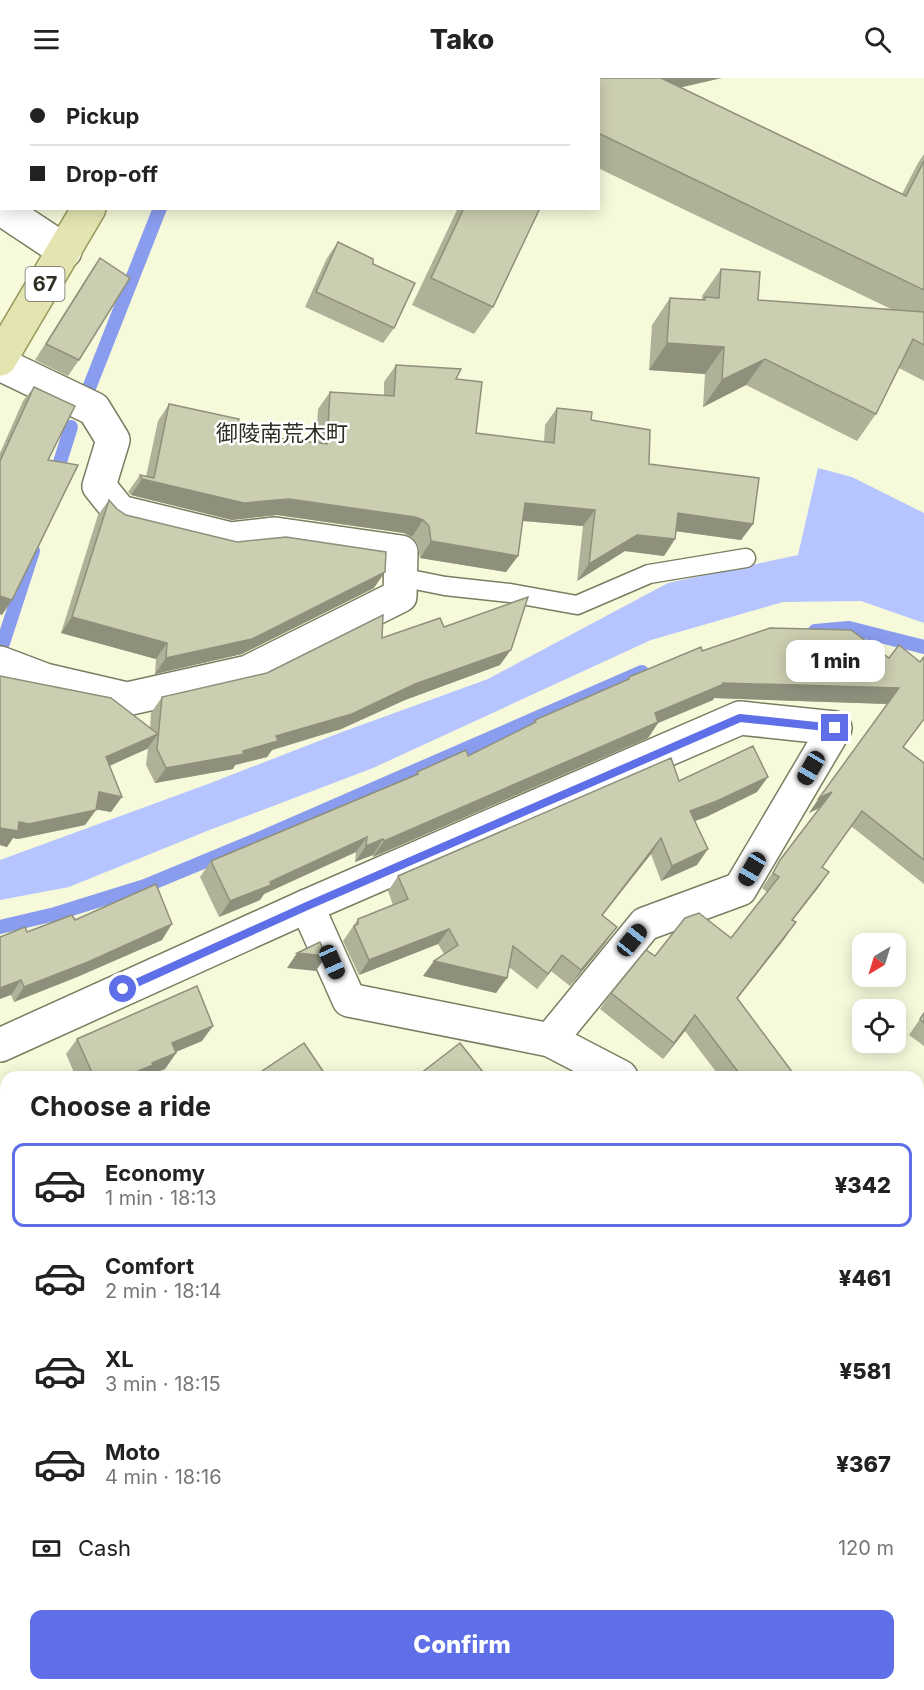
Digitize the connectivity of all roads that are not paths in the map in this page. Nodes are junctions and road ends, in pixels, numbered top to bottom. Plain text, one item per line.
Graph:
1 (3, 210) edge
2 (88, 210) edge
3 (64, 251) junction
4 (0, 359) edge
5 (0, 364) edge
6 (746, 558) dead end
7 (400, 577) junction
8 (0, 663) edge
9 (307, 906) junction
10 (550, 1040) junction
11 (0, 1045) edge
12 (609, 1071) edge

1 - 3 street
2 - 3 main road, 67
3 - 4 main road, 67
5 - 7 street
6 - 7 lane
7 - 8 street
9 - 10 street
9 - 10 street
9 - 11 street
10 - 12 street

